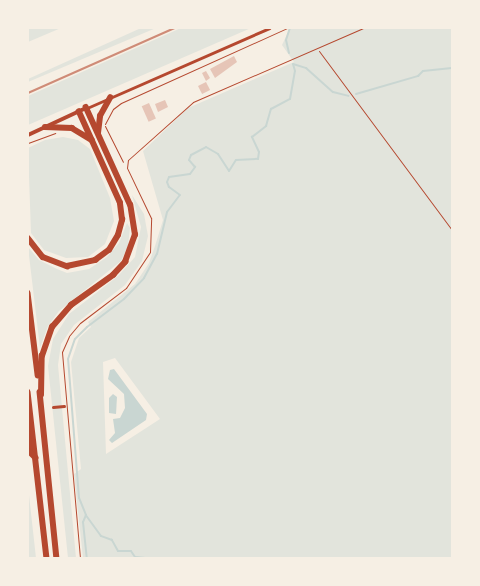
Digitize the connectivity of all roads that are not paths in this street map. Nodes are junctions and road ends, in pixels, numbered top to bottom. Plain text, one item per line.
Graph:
1 (269, 28) edge
2 (363, 28) edge
3 (110, 98) junction
4 (86, 108) junction
5 (79, 112) junction
6 (45, 127) junction
7 (98, 132) junction
8 (28, 135) edge
9 (93, 140) junction
10 (28, 238) edge
11 (28, 294) edge
12 (28, 392) edge
13 (41, 395) junction
14 (64, 406) junction
15 (53, 407) dead end
16 (28, 432) edge
17 (36, 458) junction
18 (47, 558) edge
19 (57, 558) edge
20 (80, 558) edge

1 - 3 street
2 - 14 lane
3 - 4 street
3 - 7 highway
4 - 5 street
4 - 7 highway
5 - 6 street
5 - 9 highway
6 - 8 street
6 - 9 highway
7 - 13 highway
9 - 10 highway
11 - 13 highway
12 - 17 highway
13 - 19 highway
14 - 15 street
14 - 20 lane
16 - 17 highway
17 - 18 highway

